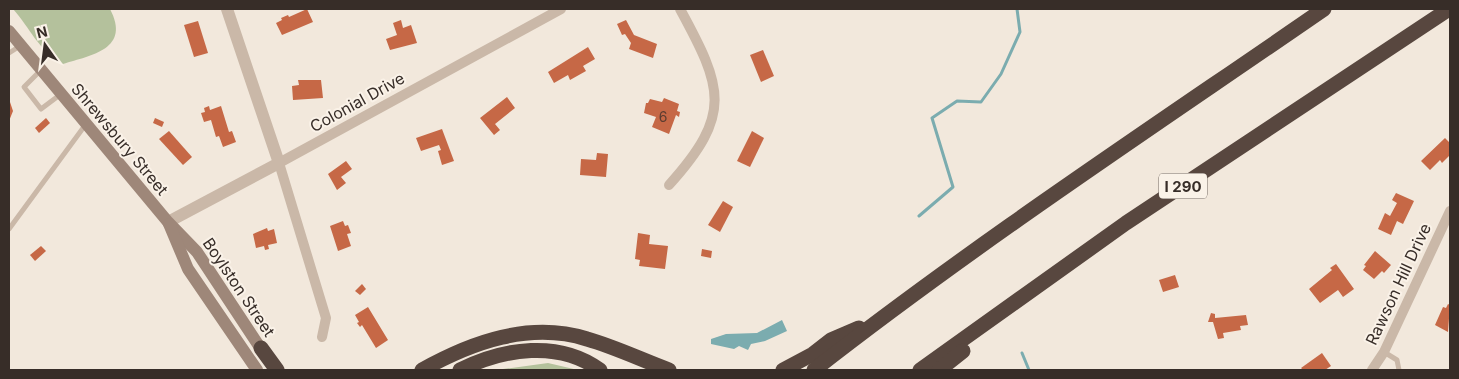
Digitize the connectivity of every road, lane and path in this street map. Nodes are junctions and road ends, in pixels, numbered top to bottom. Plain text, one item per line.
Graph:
1 (227, 9) edge
2 (562, 9) edge
3 (680, 9) edge
4 (1324, 9) edge
5 (1449, 9) edge
6 (9, 31) edge
7 (20, 45) junction
8 (9, 53) edge
9 (42, 70) junction
10 (61, 94) junction
11 (86, 124) junction
12 (279, 163) junction
13 (669, 185) dead end
14 (1450, 211) edge
15 (168, 222) junction
16 (9, 229) edge
17 (1018, 300) junction
18 (883, 317) junction
19 (322, 337) dead end
20 (261, 348) joint
21 (1384, 352) junction
22 (257, 370) edge
23 (275, 370) edge
24 (422, 370) edge
25 (460, 370) edge
26 (600, 370) edge
27 (669, 370) edge
28 (783, 370) edge
29 (814, 370) edge
30 (920, 370) edge
31 (939, 370) edge
32 (1372, 370) edge
33 (1398, 370) edge

1 - 12 street
2 - 12 street, Colonial Drive
3 - 13 street
4 - 18 highway
5 - 17 highway, I 290
6 - 7 main road, Shrewsbury Street
7 - 8 lane
7 - 9 main road, Shrewsbury Street
9 - 10 main road, Shrewsbury Street
9 - 10 lane
10 - 11 main road, Shrewsbury Street
11 - 15 main road, Shrewsbury Street
11 - 16 lane
12 - 15 street, Colonial Drive
12 - 19 street
14 - 21 street, Rawson Hill Drive
15 - 20 main road, Boylston Street
15 - 22 main road, Boylston Street
17 - 30 highway, I 290
17 - 31 highway
18 - 28 highway
18 - 29 highway
20 - 23 highway
21 - 32 street, Rawson Hill Drive
21 - 33 lane
24 - 27 highway
25 - 26 highway

